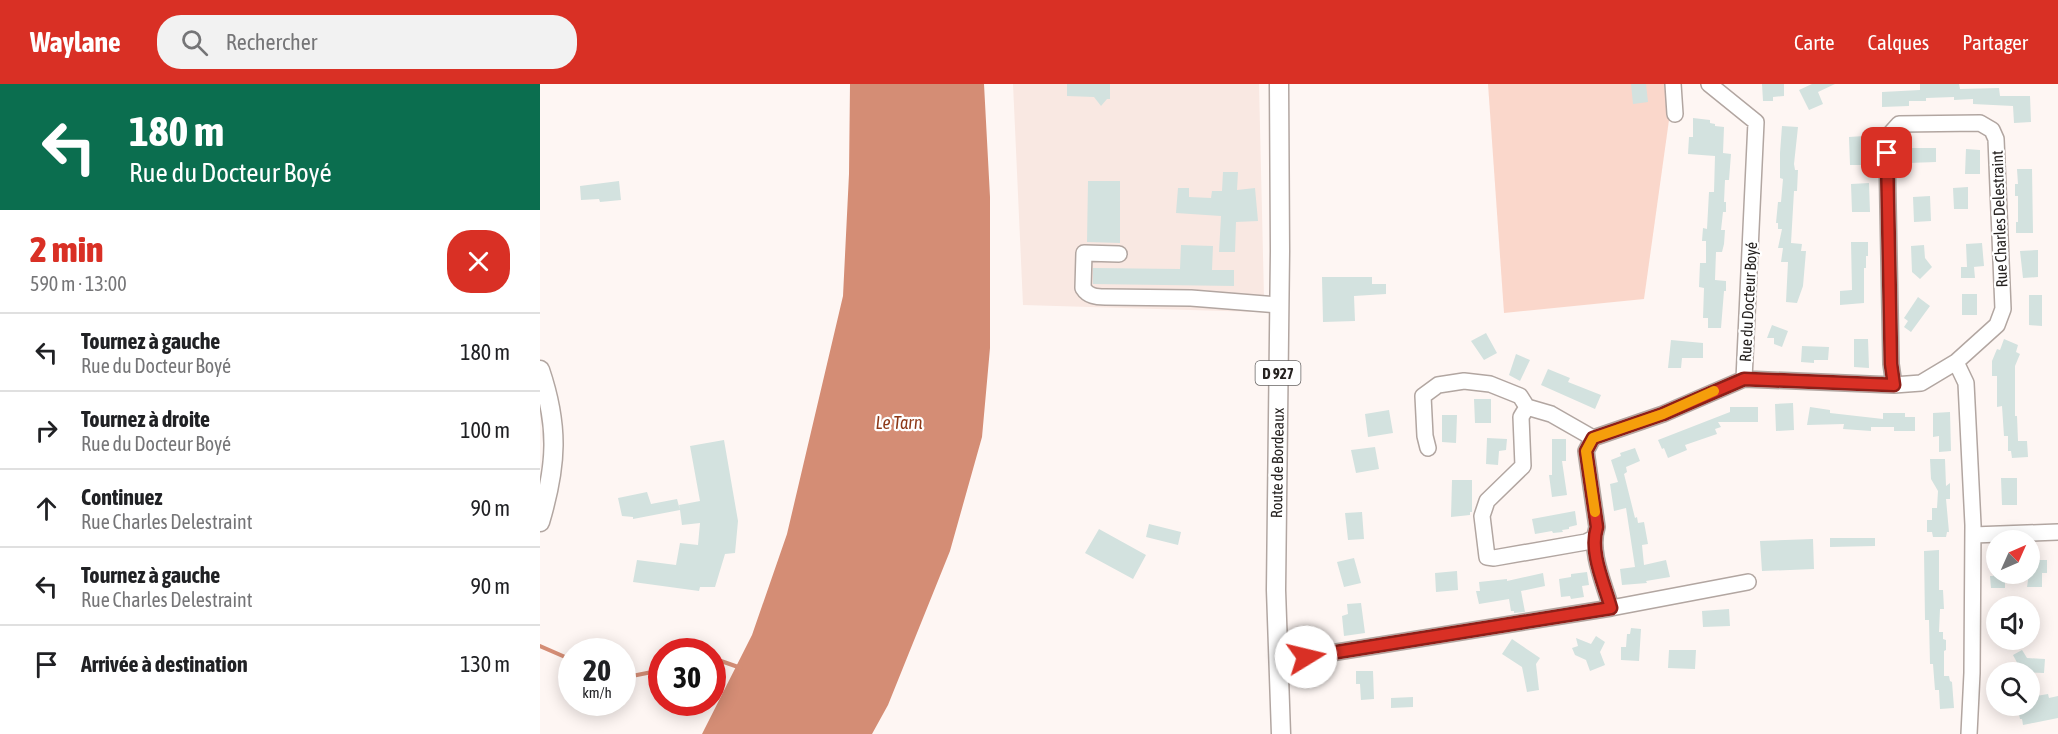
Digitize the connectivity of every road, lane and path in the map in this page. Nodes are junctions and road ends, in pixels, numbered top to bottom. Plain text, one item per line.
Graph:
1 (1279, 84) edge
2 (1673, 84) edge
3 (1710, 84) edge
4 (1675, 114) dead end
5 (1119, 254) dead end
6 (1279, 305) junction
7 (1956, 362) junction
8 (540, 370) edge
9 (1744, 379) junction
10 (1894, 385) junction
11 (1527, 407) junction
12 (1593, 438) junction
13 (1428, 448) dead end
14 (540, 522) edge
15 (2058, 532) edge
16 (1973, 535) junction
17 (1594, 538) junction
18 (1748, 582) dead end
19 (1611, 608) junction
20 (1306, 657) dead end
21 (1281, 734) edge
22 (1969, 734) edge

1 - 6 main road, Route de Bordeaux / D 927
2 - 4 street
3 - 9 street, Rue du Docteur Boyé
5 - 6 street
6 - 21 main road, Route de Bordeaux / D 927
7 - 10 street, Rue Charles Delestraint
7 - 10 street, Rue Charles Delestraint
7 - 16 street
8 - 14 main road
9 - 10 street, Rue Charles Delestraint
9 - 12 street, Rue du Docteur Boyé
11 - 12 street
11 - 13 street
11 - 17 street
12 - 17 street
15 - 16 street
16 - 22 street
17 - 19 street
18 - 19 street
19 - 20 street

